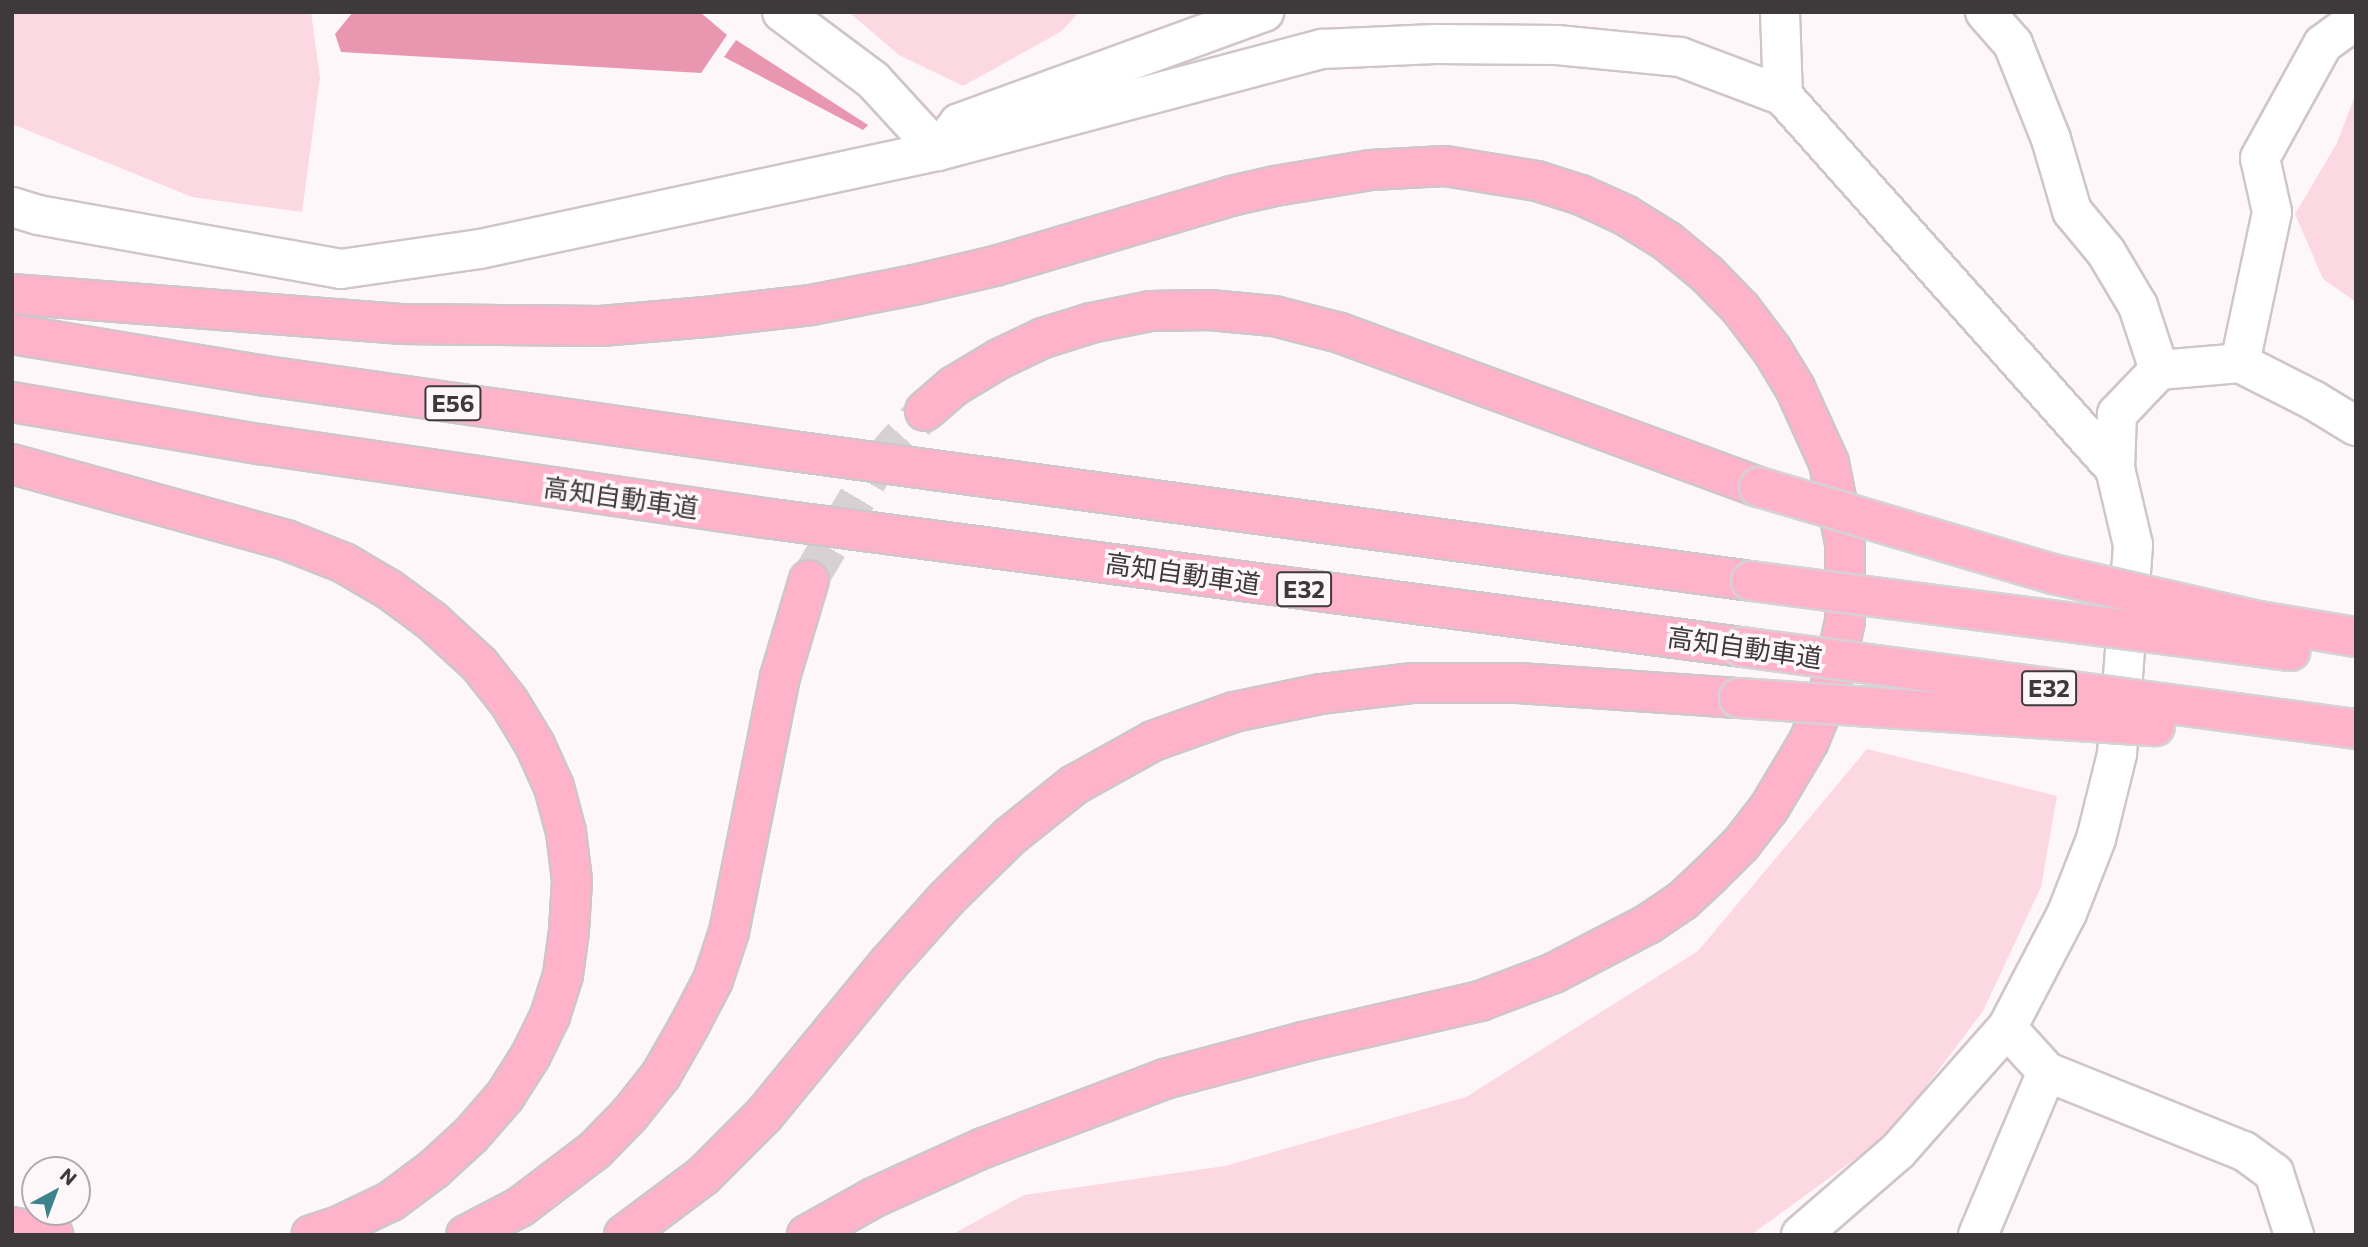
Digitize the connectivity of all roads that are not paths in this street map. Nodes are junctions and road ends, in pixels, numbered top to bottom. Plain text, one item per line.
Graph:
1 (782, 12) edge
2 (1264, 12) edge
3 (1780, 12) edge
4 (1985, 12) edge
5 (2356, 20) edge
6 (1783, 96) junction
7 (938, 150) junction
8 (12, 207) edge
9 (12, 294) edge
10 (12, 334) edge
11 (2240, 363) junction
12 (2159, 370) junction
13 (12, 402) edge
14 (925, 411) tunnel mouth
15 (2356, 426) edge
16 (12, 464) edge
17 (2116, 467) junction
18 (809, 580) tunnel mouth
19 (2356, 637) edge
20 (2356, 659) edge
21 (2356, 729) edge
22 (2356, 740) edge
23 (2007, 1028) junction
24 (2047, 1072) junction
25 (12, 1229) edge
26 (23, 1235) edge
27 (53, 1235) edge
28 (311, 1235) edge
29 (466, 1235) edge
30 (624, 1235) edge
31 (807, 1235) edge
32 (1801, 1235) edge
33 (1978, 1235) edge
34 (2294, 1235) edge

1 - 7 street
2 - 7 street
3 - 6 street
4 - 12 street
5 - 11 street
6 - 7 street
6 - 17 street
7 - 8 street
9 - 31 highway
10 - 20 highway, E56, bridge
11 - 12 street
11 - 15 street
12 - 17 street
13 - 21 highway, 高知自動車道 / E32, bridge
14 - 19 highway, bridge
16 - 28 highway
17 - 23 street
18 - 29 highway
22 - 30 highway, bridge
23 - 24 street
23 - 32 street
24 - 33 street
24 - 34 street
25 - 26 highway
25 - 27 highway

